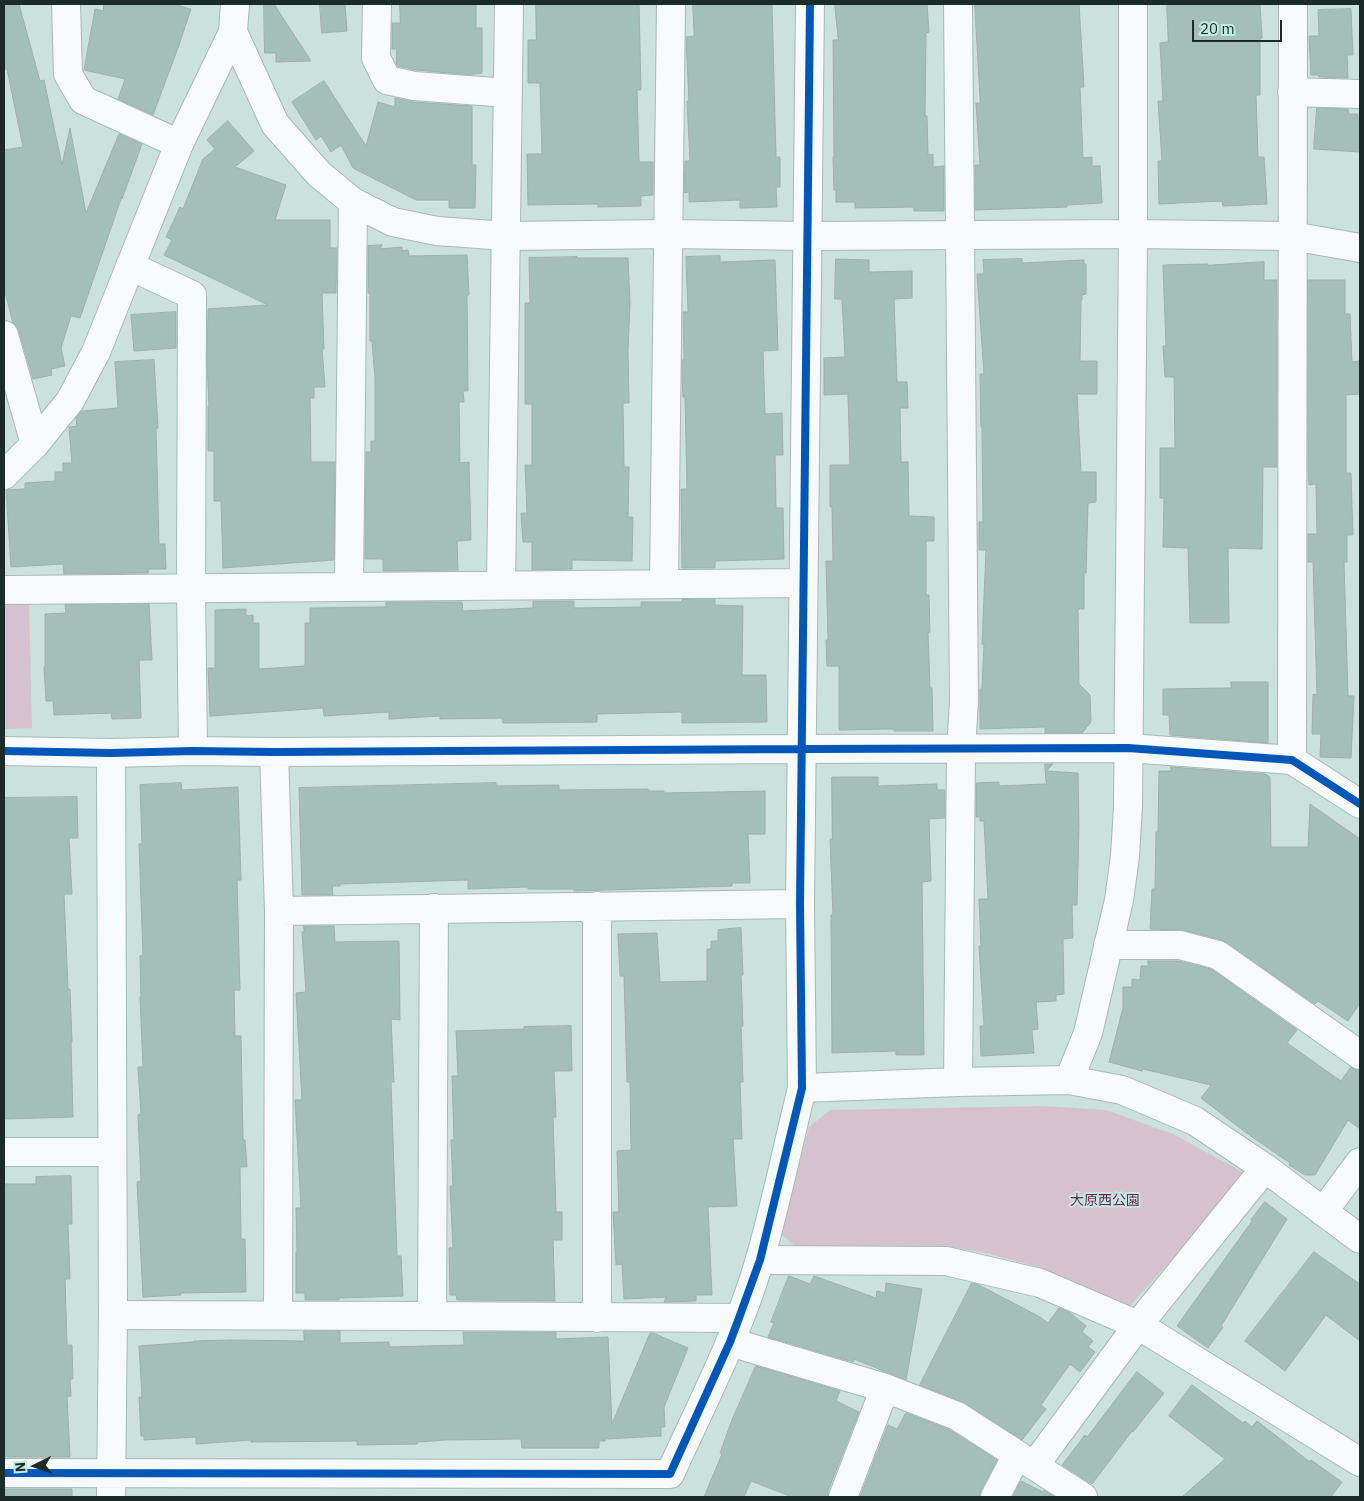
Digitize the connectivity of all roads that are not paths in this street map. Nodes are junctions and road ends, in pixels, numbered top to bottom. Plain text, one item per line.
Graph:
1 (66, 4) edge
2 (235, 4) edge
3 (377, 4) edge
4 (509, 4) edge
5 (671, 4) edge
6 (810, 4) edge
7 (958, 4) edge
8 (1133, 4) edge
9 (1293, 4) edge
10 (233, 32) junction
11 (1292, 92) junction
12 (508, 93) junction
13 (1360, 94) edge
14 (179, 144) junction
15 (353, 202) junction
16 (669, 234) junction
17 (961, 234) junction
18 (1133, 234) junction
19 (506, 236) junction
20 (807, 236) junction
21 (1292, 236) junction
22 (1360, 248) edge
23 (130, 266) junction
24 (4, 335) edge
25 (35, 444) junction
26 (4, 475) edge
27 (804, 583) junction
28 (664, 584) junction
29 (501, 585) junction
30 (349, 587) junction
31 (191, 589) junction
32 (4, 590) edge
33 (1128, 748) junction
34 (802, 749) junction
35 (961, 750) junction
36 (4, 751) edge
37 (193, 752) junction
38 (274, 752) junction
39 (111, 753) junction
40 (1292, 760) junction
41 (1360, 804) edge
42 (800, 904) junction
43 (597, 906) junction
44 (434, 908) junction
45 (279, 910) junction
46 (1108, 945) junction
47 (1360, 1055) edge
48 (1069, 1080) junction
49 (958, 1082) junction
50 (802, 1088) junction
51 (4, 1152) edge
52 (112, 1152) junction
53 (1360, 1162) edge
54 (1265, 1168) junction
55 (1323, 1212) junction
56 (1360, 1239) edge
57 (760, 1260) junction
58 (278, 1315) junction
59 (113, 1316) junction
60 (432, 1316) junction
61 (597, 1318) junction
62 (1138, 1325) junction
63 (735, 1330) junction
64 (885, 1388) junction
65 (1025, 1461) junction
66 (1360, 1462) edge
67 (4, 1473) edge
68 (111, 1485) edge
69 (843, 1497) edge
70 (995, 1497) edge
71 (1083, 1497) edge

1 - 14 street
2 - 10 street
3 - 12 street
4 - 12 street
5 - 16 street
6 - 20 street
7 - 17 street
8 - 18 street
9 - 11 street
10 - 14 street
10 - 15 street
11 - 13 street
11 - 21 street
12 - 19 street
14 - 23 street
15 - 19 street
15 - 30 street
16 - 19 street
16 - 20 street
16 - 28 street
17 - 18 street
17 - 20 street
17 - 35 street
18 - 21 street
18 - 33 street
19 - 29 street
20 - 27 street
21 - 22 street
21 - 40 street
23 - 25 street
23 - 31 street
24 - 25 street
25 - 26 street
27 - 28 street
27 - 34 street
28 - 29 street
29 - 30 street
30 - 31 street
31 - 32 street
31 - 37 street
33 - 35 street
33 - 40 street
33 - 46 street
34 - 35 street
34 - 38 street
34 - 42 street
35 - 49 street
36 - 39 street
37 - 38 street
37 - 39 street
38 - 45 street
39 - 52 street
40 - 41 street
42 - 43 street
42 - 50 street
43 - 44 street
43 - 61 street
44 - 45 street
44 - 60 street
45 - 58 street
46 - 47 street
46 - 48 street
48 - 49 street
48 - 54 street
49 - 50 street
50 - 57 street
51 - 52 street
52 - 59 street
53 - 55 street
54 - 55 street
54 - 62 street
55 - 56 street
57 - 62 street
57 - 63 street
58 - 59 street
58 - 60 street
59 - 68 street
60 - 61 street
61 - 63 street
62 - 65 street
62 - 66 street
63 - 64 street
63 - 68 street
64 - 65 street
64 - 69 street
65 - 70 street
65 - 71 street
67 - 68 street

